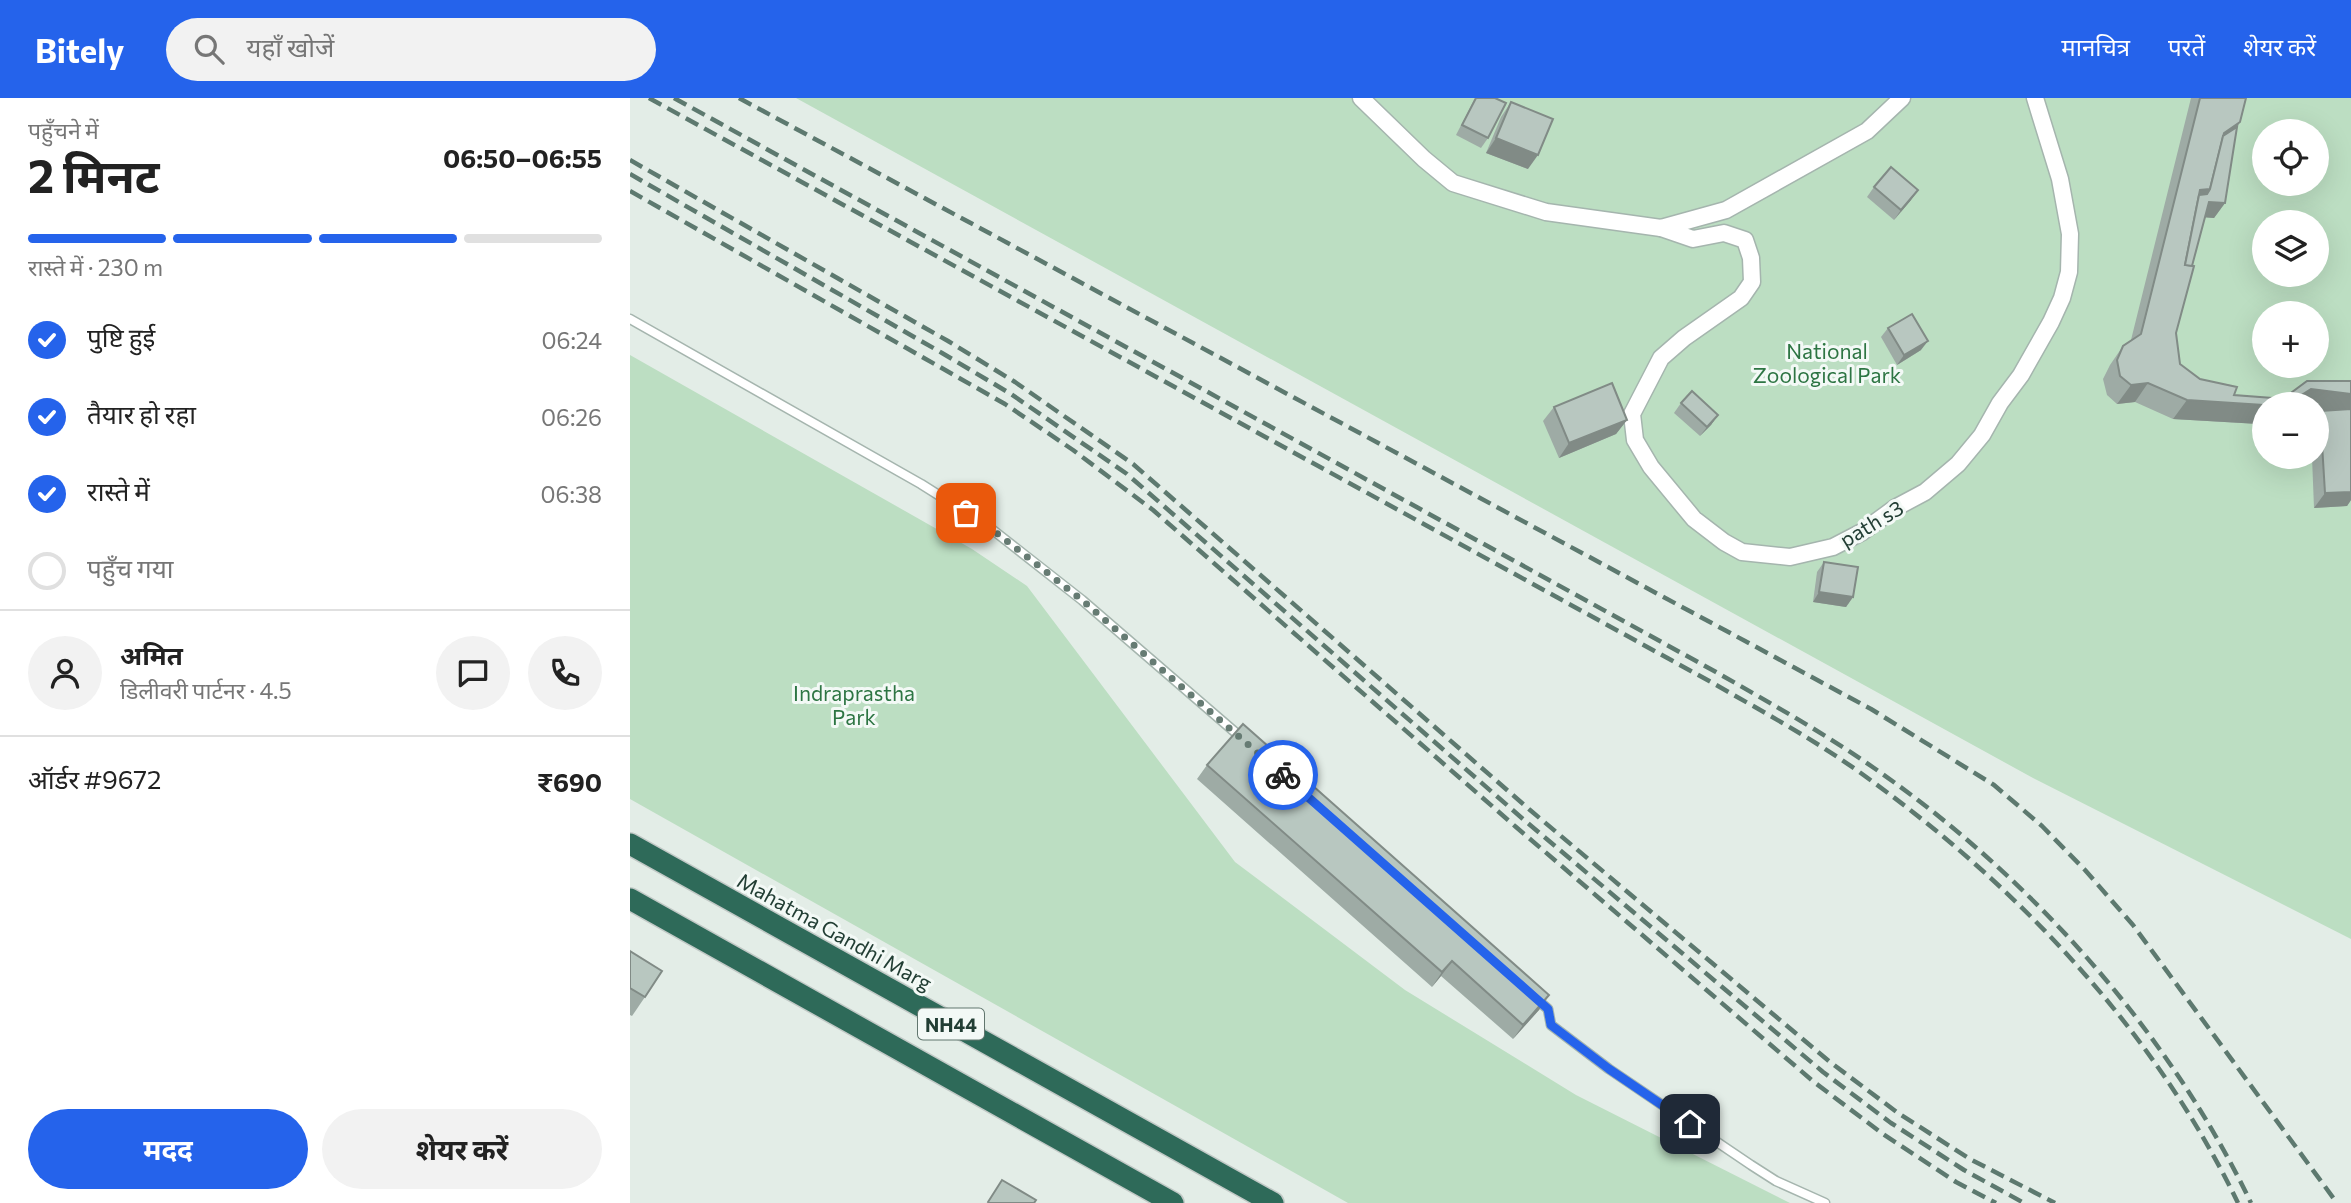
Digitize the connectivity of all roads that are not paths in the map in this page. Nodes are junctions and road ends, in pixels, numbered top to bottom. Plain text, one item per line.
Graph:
1 (1361, 98) edge
2 (1902, 98) edge
3 (2035, 98) edge
4 (1661, 228) junction
5 (630, 318) edge
6 (1255, 750) edge
7 (630, 844) edge
8 (630, 899) edge
9 (1528, 992) edge
10 (1174, 1203) edge
11 (1273, 1203) edge
12 (1825, 1203) edge

1 - 4 street
2 - 4 street
3 - 4 street, path s3
5 - 6 lane
7 - 11 highway, Mahatma Gandhi Marg / NH44
8 - 10 highway
9 - 12 lane

